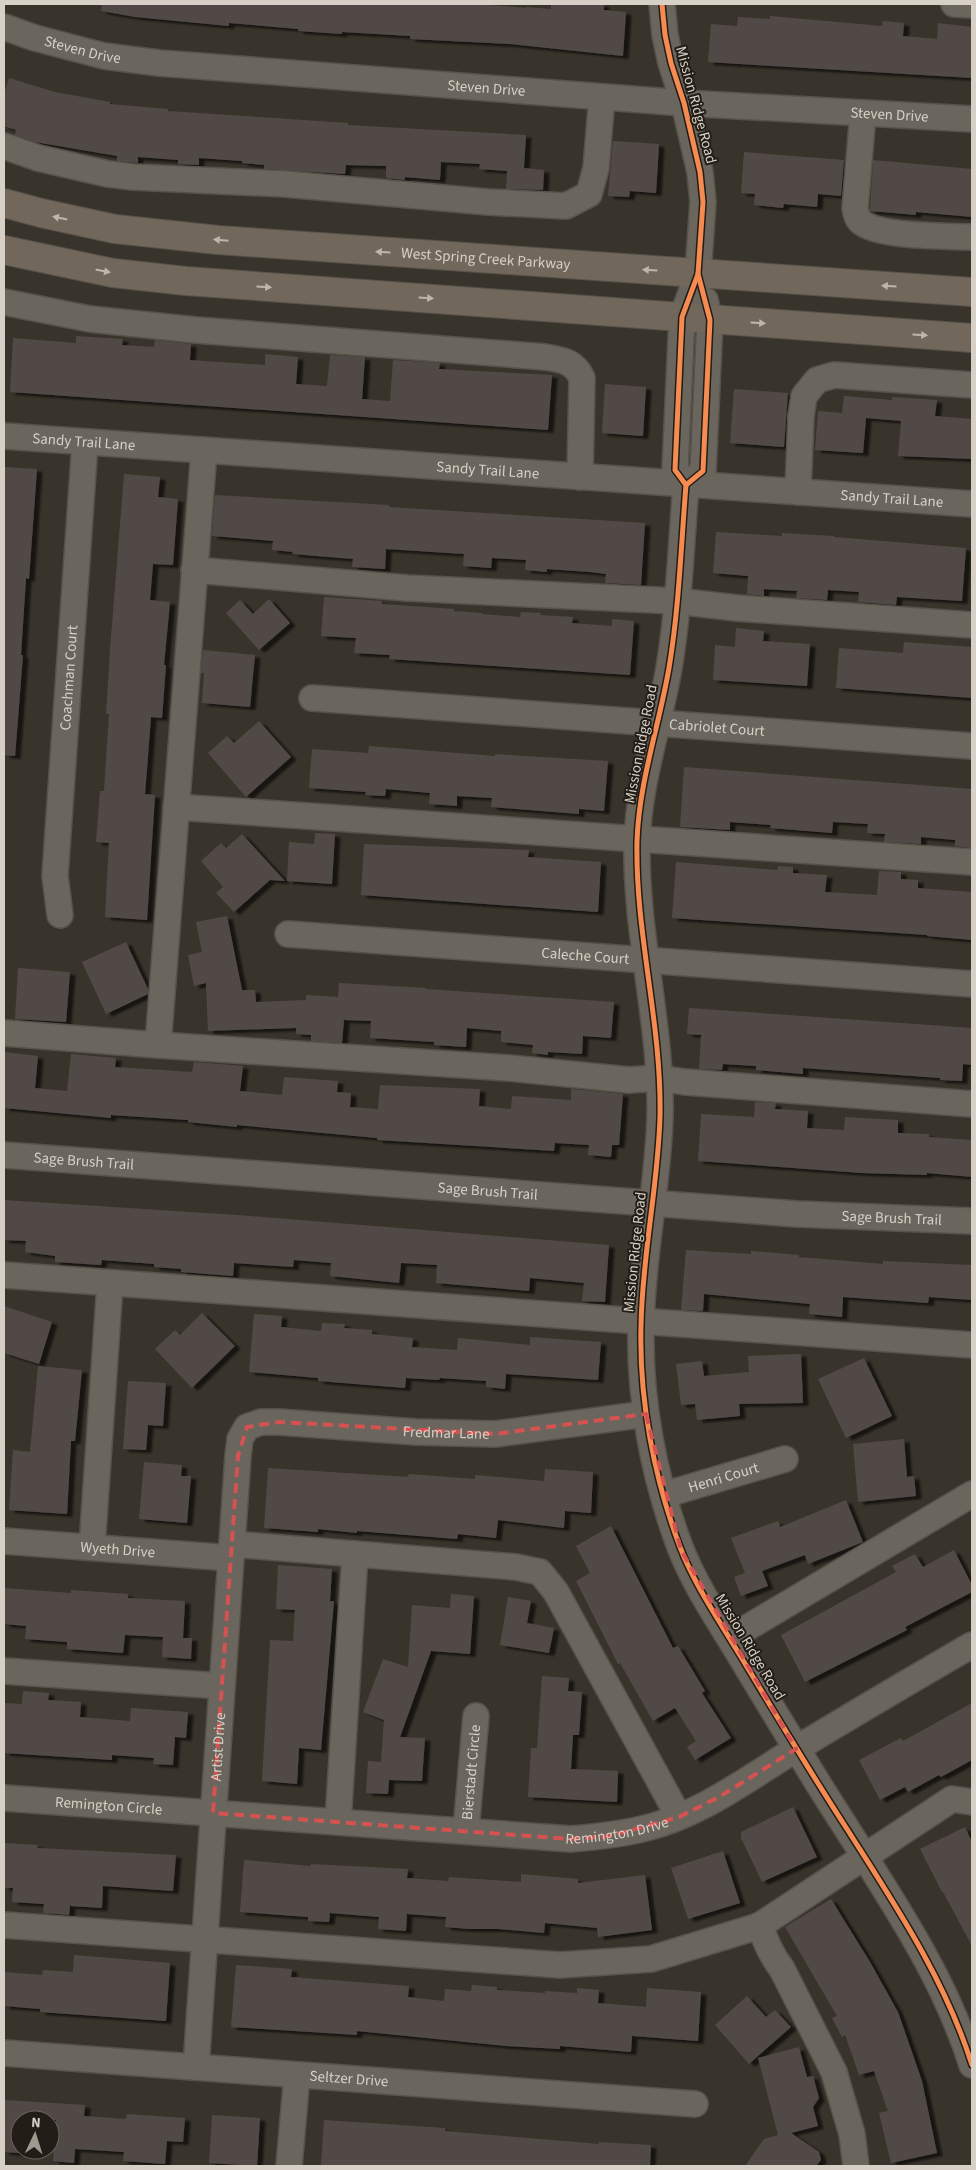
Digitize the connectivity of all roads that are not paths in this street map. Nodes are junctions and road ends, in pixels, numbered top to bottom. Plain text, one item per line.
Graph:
1 (662, 4) edge
2 (954, 4) edge
3 (972, 5) edge
4 (4, 27) edge
5 (602, 96) junction
6 (684, 103) junction
7 (863, 113) junction
8 (972, 119) edge
9 (4, 146) edge
10 (4, 203) edge
11 (972, 237) edge
12 (4, 250) edge
13 (698, 274) junction
14 (972, 292) edge
15 (4, 302) edge
16 (682, 317) junction
17 (710, 320) junction
18 (972, 338) edge
19 (972, 385) edge
20 (4, 436) edge
21 (85, 443) junction
22 (204, 451) junction
23 (580, 477) junction
24 (686, 485) junction
25 (798, 492) junction
26 (972, 504) edge
27 (194, 570) junction
28 (676, 600) junction
29 (972, 625) edge
30 (312, 698) dead end
31 (657, 722) junction
32 (972, 746) edge
33 (176, 807) junction
34 (638, 839) junction
35 (972, 862) edge
36 (60, 915) dead end
37 (288, 934) dead end
38 (645, 960) junction
39 (972, 984) edge
40 (4, 1033) edge
41 (158, 1045) junction
42 (659, 1078) junction
43 (972, 1104) edge
44 (4, 1155) edge
45 (652, 1204) junction
46 (972, 1221) edge
47 (4, 1275) edge
48 (110, 1283) junction
49 (641, 1322) junction
50 (972, 1345) edge
51 (646, 1414) junction
52 (247, 1427) joint
53 (785, 1459) dead end
54 (972, 1494) edge
55 (664, 1495) junction
56 (4, 1541) edge
57 (92, 1548) junction
58 (232, 1551) junction
59 (355, 1554) junction
60 (730, 1638) junction
61 (972, 1645) edge
62 (4, 1670) edge
63 (222, 1686) junction
64 (476, 1716) dead end
65 (796, 1749) junction
66 (4, 1798) edge
67 (972, 1801) edge
68 (213, 1813) junction
69 (679, 1817) junction
70 (338, 1822) junction
71 (466, 1830) junction
72 (865, 1858) junction
73 (4, 1925) edge
74 (760, 1925) junction
75 (204, 1938) junction
76 (4, 2053) edge
77 (972, 2065) edge
78 (196, 2067) junction
79 (297, 2075) junction
80 (695, 2104) dead end
81 (289, 2166) edge
82 (856, 2166) edge

1 - 6 street, Mission Ridge Road
2 - 3 street
4 - 5 street, Steven Drive
5 - 6 street, Steven Drive
5 - 9 street
6 - 7 street, Steven Drive
6 - 13 street, Mission Ridge Road
7 - 8 street, Steven Drive
7 - 11 street
13 -> 10 main road, West Spring Creek Parkway
12 -> 16 main road
14 -> 13 main road, West Spring Creek Parkway
13 - 16 street, Mission Ridge Road
13 - 17 street, Mission Ridge Road
15 - 23 street
16 - 17 main road
16 - 24 street, Mission Ridge Road
17 -> 18 main road
17 - 24 street, Mission Ridge Road
19 - 25 street
20 - 21 street, Sandy Trail Lane
21 - 22 street, Sandy Trail Lane
21 - 36 street, Coachman Court
22 - 23 street, Sandy Trail Lane
22 - 27 street
23 - 24 street, Sandy Trail Lane
24 - 25 street, Sandy Trail Lane
24 - 28 street, Mission Ridge Road
25 - 26 street, Sandy Trail Lane
27 - 28 street
27 - 33 street
28 - 29 street
28 - 31 street, Mission Ridge Road
30 - 31 street, Cabriolet Court
31 - 32 street, Cabriolet Court
31 - 34 street, Mission Ridge Road
33 - 34 street
33 - 41 street
34 - 35 street
34 - 38 street, Mission Ridge Road
37 - 38 street, Caleche Court
38 - 39 street, Caleche Court
38 - 42 street, Mission Ridge Road
40 - 41 street
41 - 42 street
42 - 43 street
42 - 45 street, Mission Ridge Road
44 - 45 street, Sage Brush Trail
45 - 46 street, Sage Brush Trail
45 - 49 street, Mission Ridge Road
47 - 48 street
48 - 49 street
48 - 57 street
49 - 50 street
49 - 51 street, Mission Ridge Road
51 - 52 street, Fredmar Lane
51 - 55 street, Mission Ridge Road
52 - 58 street, Artist Drive
53 - 55 street, Henri Court
54 - 60 street
55 - 60 street, Mission Ridge Road
56 - 57 street, Wyeth Drive
57 - 58 street, Wyeth Drive
58 - 59 street, Wyeth Drive
58 - 63 street, Artist Drive
59 - 69 street, Wyeth Drive
59 - 70 street
60 - 65 street, Mission Ridge Road
61 - 65 street, Remington Drive
62 - 63 street
63 - 68 street, Artist Drive
64 - 71 street, Bierstadt Circle
65 - 69 street, Remington Drive
65 - 72 street, Mission Ridge Road
66 - 68 street, Remington Circle
67 - 72 street
68 - 70 street, Remington Drive
68 - 75 street, Artist Drive
69 - 71 street, Remington Drive
70 - 71 street, Remington Drive
72 - 74 street
72 - 77 street, Mission Ridge Road
73 - 75 street
74 - 75 street
74 - 82 street
75 - 78 street, Artist Drive
76 - 78 street, Seltzer Drive
78 - 79 street, Seltzer Drive
79 - 80 street, Seltzer Drive
79 - 81 street

